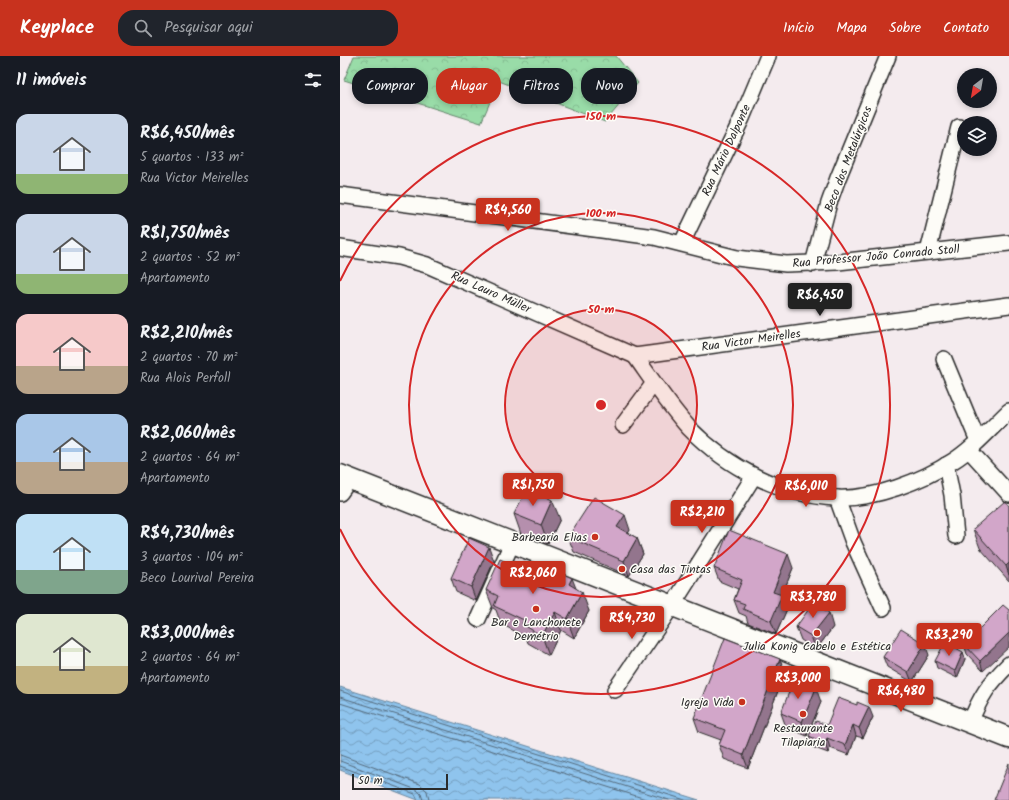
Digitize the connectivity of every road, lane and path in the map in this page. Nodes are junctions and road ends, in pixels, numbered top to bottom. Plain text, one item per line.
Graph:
1 (768, 56) edge
2 (888, 56) edge
3 (957, 134) edge
4 (340, 196) edge
5 (682, 243) junction
6 (1009, 243) edge
7 (340, 248) edge
8 (928, 252) junction
9 (813, 264) junction
10 (1009, 296) edge
11 (1009, 304) edge
12 (990, 308) junction
13 (635, 356) junction
14 (944, 359) dead end
15 (654, 383) junction
16 (1009, 411) edge
17 (623, 425) dead end
18 (973, 446) junction
19 (946, 465) junction
20 (754, 476) junction
21 (343, 482) edge
22 (1009, 494) edge
23 (837, 498) junction
24 (956, 536) dead end
25 (512, 543) junction
26 (672, 606) junction
27 (883, 608) dead end
28 (478, 618) dead end
29 (1009, 664) edge
30 (615, 690) dead end
31 (970, 722) junction
32 (1009, 738) edge

1 - 5 street, Rua Mário Dalponte
2 - 9 street, Beco dos Metalúrgicos
3 - 8 street
4 - 5 street, Rua Professor João Conrado Stoll
5 - 9 street, Rua Professor João Conrado Stoll
6 - 8 street, Rua Professor João Conrado Stoll
7 - 13 street, Rua Lauro Müller
8 - 9 street, Rua Professor João Conrado Stoll
10 - 12 street
11 - 12 street, Rua Victor Meirelles
12 - 13 street, Rua Victor Meirelles
13 - 15 street
14 - 18 street
15 - 17 street
15 - 20 street
16 - 18 street
18 - 19 street
18 - 22 street
19 - 23 street
19 - 24 street
20 - 23 street
20 - 26 street
21 - 25 main road
23 - 27 street
25 - 26 main road
25 - 28 street
26 - 30 street
26 - 31 main road
29 - 31 street
31 - 32 main road

